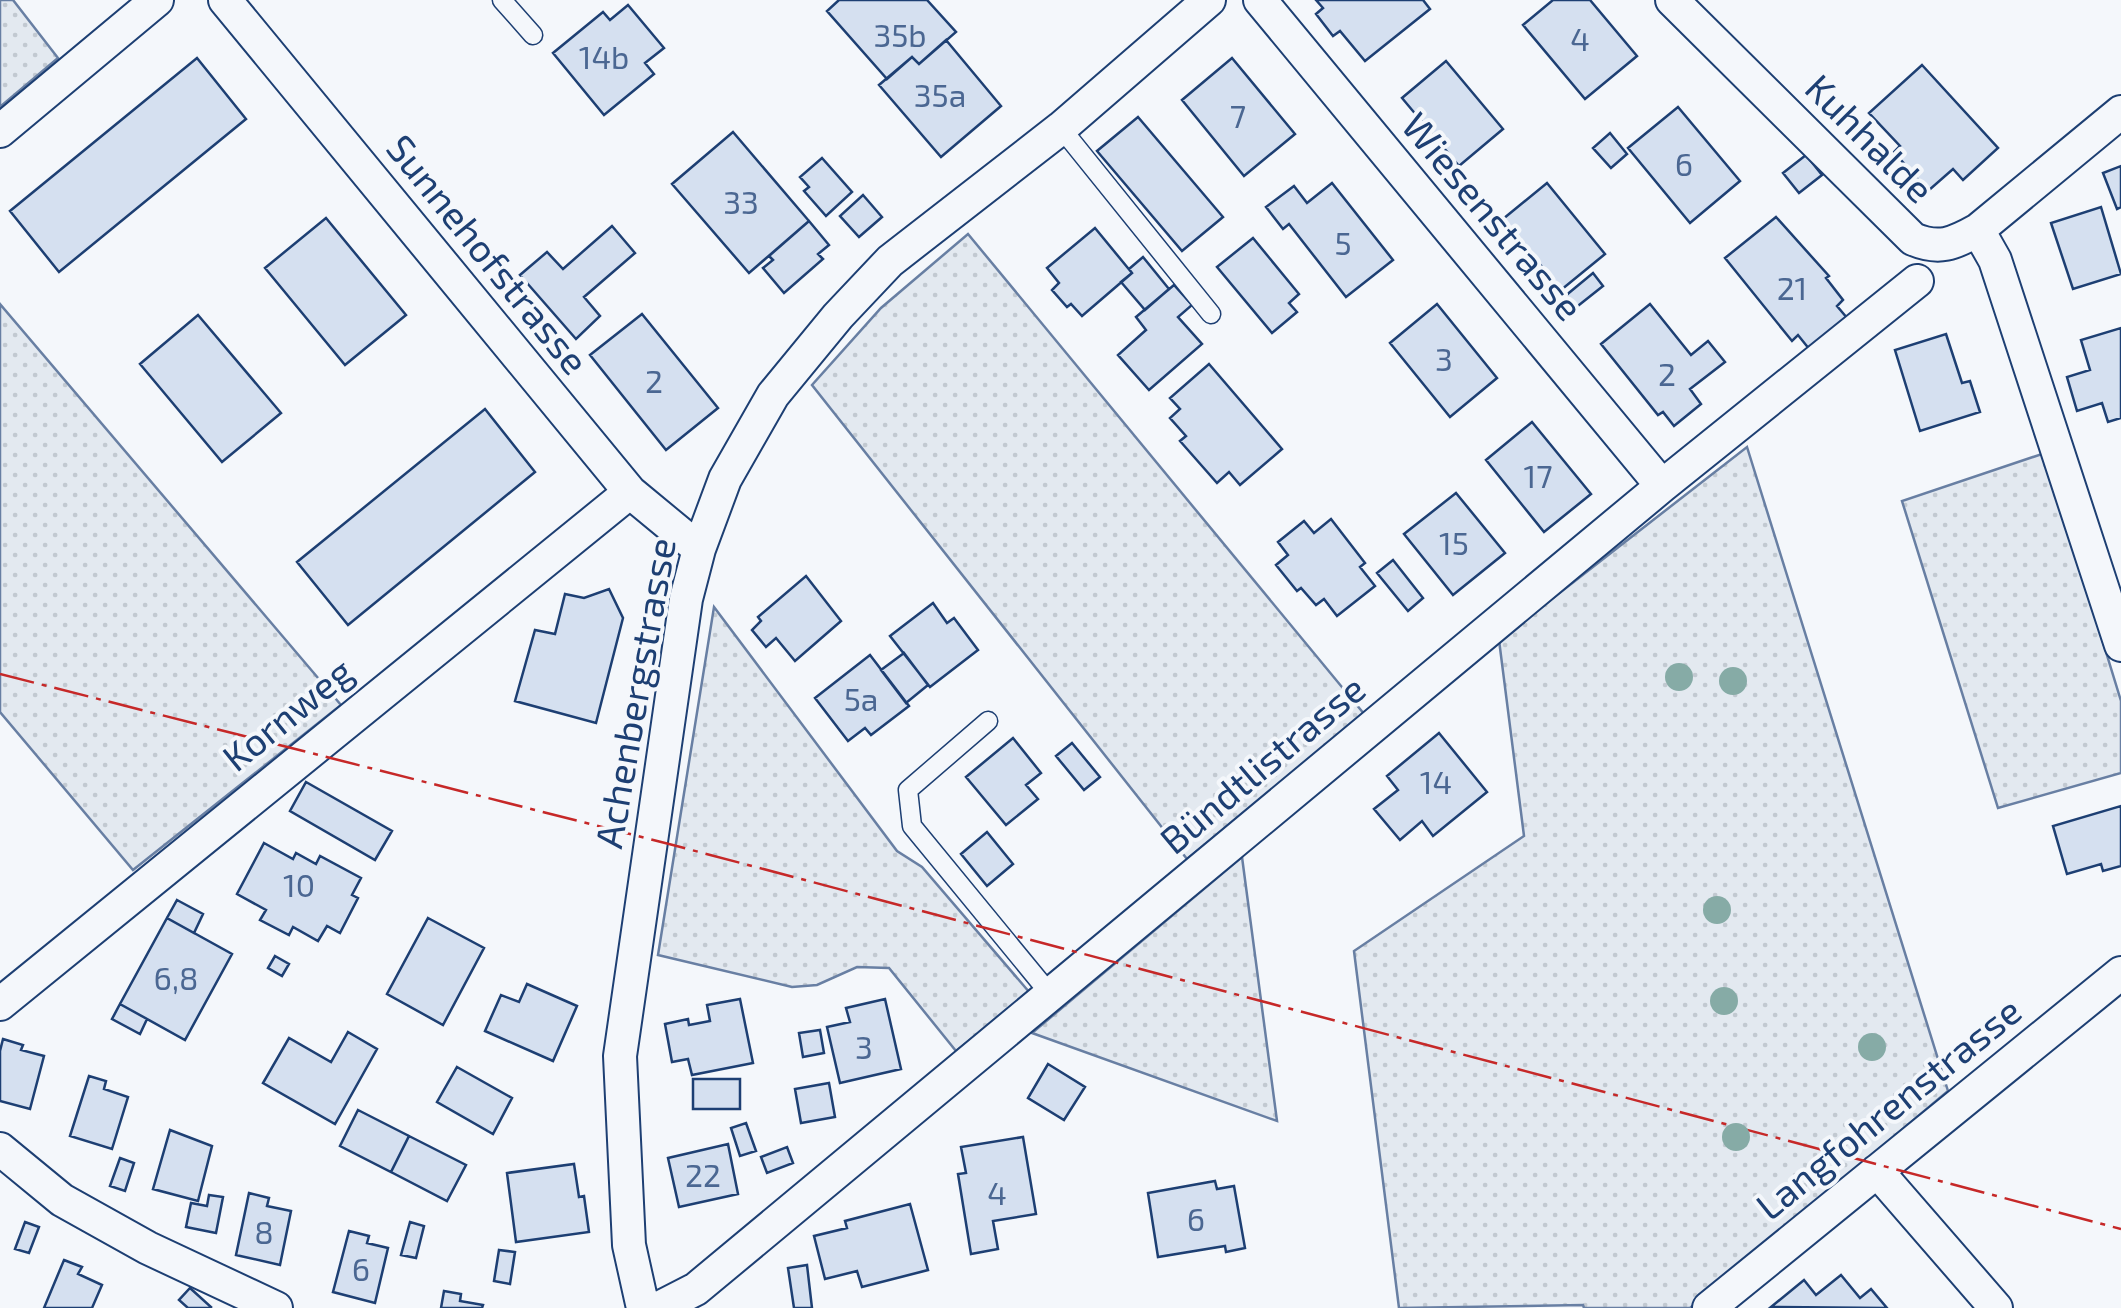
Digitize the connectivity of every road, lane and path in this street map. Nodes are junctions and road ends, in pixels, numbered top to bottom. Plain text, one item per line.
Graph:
1 (157, 0) edge
2 (225, 0) edge
3 (502, 0) edge
4 (1209, 0) edge
5 (1260, 0) edge
6 (1672, 0) edge
7 (533, 35) dead end
8 (2121, 112) edge
9 (1061, 128) junction
10 (0, 131) edge
11 (1978, 230) junction
12 (1918, 280) dead end
13 (1212, 314) dead end
14 (1662, 486) junction
15 (630, 492) junction
16 (699, 549) junction
17 (2121, 645) edge
18 (988, 721) dead end
19 (2121, 972) edge
20 (1050, 994) junction
21 (0, 1004) edge
22 (0, 1149) edge
23 (1878, 1171) junction
24 (1983, 1304) edge
25 (276, 1308) edge
26 (642, 1308) edge
27 (659, 1308) edge
28 (1709, 1308) edge

1 - 10 street
2 - 15 street, Sunnehofstrasse
3 - 7 lane
4 - 9 street, Achenbergstrasse
5 - 14 street, Wiesenstrasse
6 - 11 street, Kuhhalde
8 - 11 street, Kuhhalde
9 - 13 lane
9 - 16 street, Achenbergstrasse
11 - 17 street
12 - 14 street, Bündtlistrasse
14 - 20 street, Bündtlistrasse
15 - 16 street, Sunnehofstrasse
15 - 21 street, Kornweg
16 - 26 street, Achenbergstrasse
18 - 20 lane
19 - 23 street, Langfohrenstrasse
20 - 27 street, Bündtlistrasse
22 - 25 street
23 - 24 street
23 - 28 street, Langfohrenstrasse

